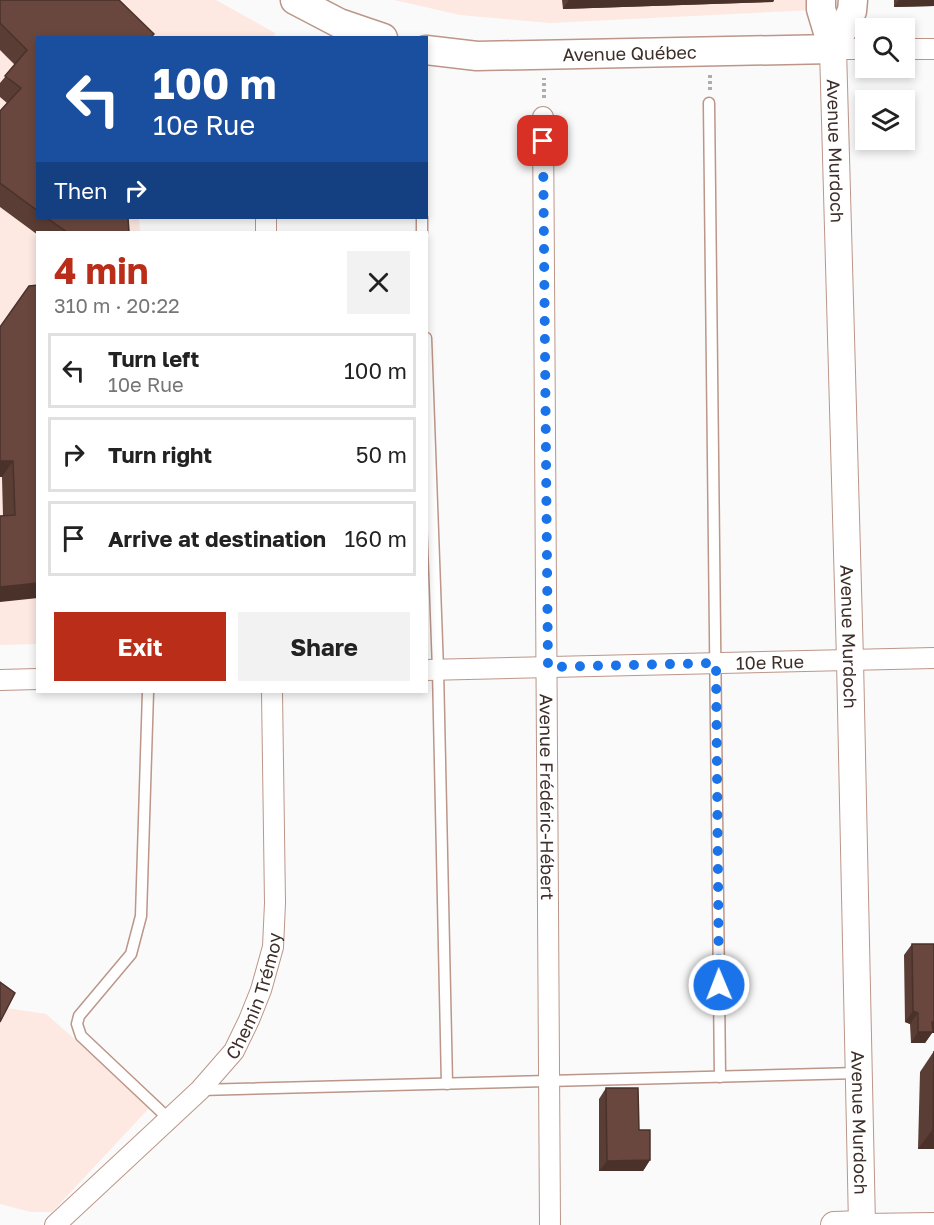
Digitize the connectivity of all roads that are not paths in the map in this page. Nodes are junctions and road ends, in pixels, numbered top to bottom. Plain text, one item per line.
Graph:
1 (295, 0) edge
2 (821, 0) edge
3 (853, 0) edge
4 (377, 36) edge
5 (833, 49) junction
6 (855, 49) edge
7 (915, 49) edge
8 (934, 49) edge
9 (428, 50) edge
10 (709, 103) dead end
11 (543, 117) road end
12 (428, 449) edge
13 (934, 658) edge
14 (850, 660) junction
15 (716, 663) junction
16 (548, 667) junction
17 (432, 670) edge
18 (36, 679) edge
19 (0, 680) edge
20 (148, 693) edge
21 (272, 693) edge
22 (858, 1073) junction
23 (720, 1077) junction
24 (550, 1081) junction
25 (447, 1084) junction
26 (200, 1090) junction
27 (169, 1119) junction
28 (934, 1223) edge
29 (55, 1225) edge
30 (550, 1225) edge
31 (834, 1225) edge
32 (862, 1225) edge

1 - 4 main road
2 - 5 main road, Avenue Murdoch
3 - 5 main road, Avenue Murdoch
5 - 6 street
5 - 9 main road, Avenue Québec
5 - 14 street, Avenue Murdoch
7 - 8 street
10 - 15 lane
11 - 16 street, Avenue Frédéric-Hébert
12 - 17 lane
13 - 14 street, 10e Rue
14 - 15 street, 10e Rue
14 - 22 street, Avenue Murdoch
15 - 16 street, 10e Rue
15 - 23 lane
16 - 17 street, 10e Rue
16 - 24 street, Avenue Frédéric-Hébert
17 - 25 lane
18 - 19 street
20 - 27 lane
21 - 26 street, Chemin Trémoy
22 - 23 lane
22 - 32 street, Avenue Murdoch
23 - 24 lane
24 - 25 lane
24 - 30 street, Avenue Frédéric-Hébert
25 - 26 lane
26 - 27 street, Chemin Trémoy
27 - 29 street, Chemin Trémoy
28 - 32 street
31 - 32 street

